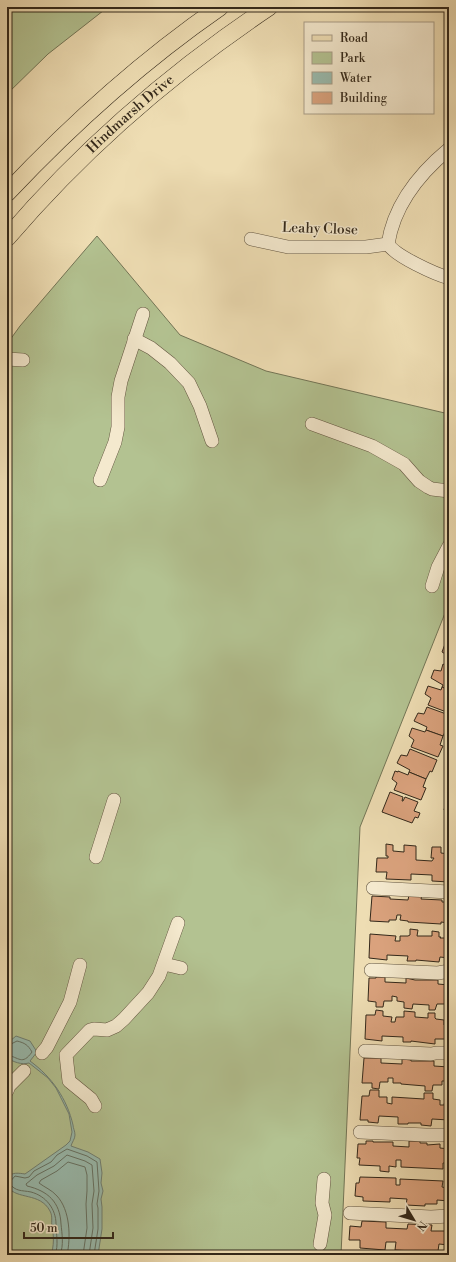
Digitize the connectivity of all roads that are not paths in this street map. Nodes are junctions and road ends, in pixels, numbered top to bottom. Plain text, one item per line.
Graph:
1 (220, 7) edge
2 (269, 7) edge
3 (449, 149) edge
4 (7, 193) edge
5 (7, 238) edge
6 (251, 238) dead end
7 (388, 244) junction
8 (449, 278) edge
9 (143, 314) dead end
10 (134, 338) junction
11 (7, 360) edge
12 (23, 360) dead end
13 (312, 424) dead end
14 (212, 441) dead end
15 (100, 480) dead end
16 (449, 491) edge
17 (449, 546) edge
18 (432, 586) dead end
19 (114, 800) dead end
20 (96, 857) dead end
21 (373, 888) dead end
22 (449, 892) edge
23 (178, 923) dead end
24 (164, 964) junction
25 (80, 965) dead end
26 (181, 968) dead end
27 (371, 970) dead end
28 (449, 971) edge
29 (365, 1051) dead end
30 (449, 1053) edge
31 (66, 1055) junction
32 (24, 1071) dead end
33 (11, 1090) edge
34 (95, 1106) dead end
35 (360, 1132) dead end
36 (449, 1135) edge
37 (324, 1179) dead end
38 (350, 1213) dead end
39 (449, 1216) edge
40 (320, 1244) dead end

1 - 4 main road, Hindmarsh Drive
2 - 5 main road, Hindmarsh Drive
3 - 7 street
6 - 7 street, Leahy Close
7 - 8 street
9 - 10 street
10 - 14 street
10 - 15 street
11 - 12 street
13 - 16 street
17 - 18 street
19 - 20 street
21 - 22 street
23 - 24 street
24 - 26 street
24 - 31 street
25 - 31 street
27 - 28 street
29 - 30 street
31 - 34 street
32 - 33 street
35 - 36 street
37 - 40 street
38 - 39 street

